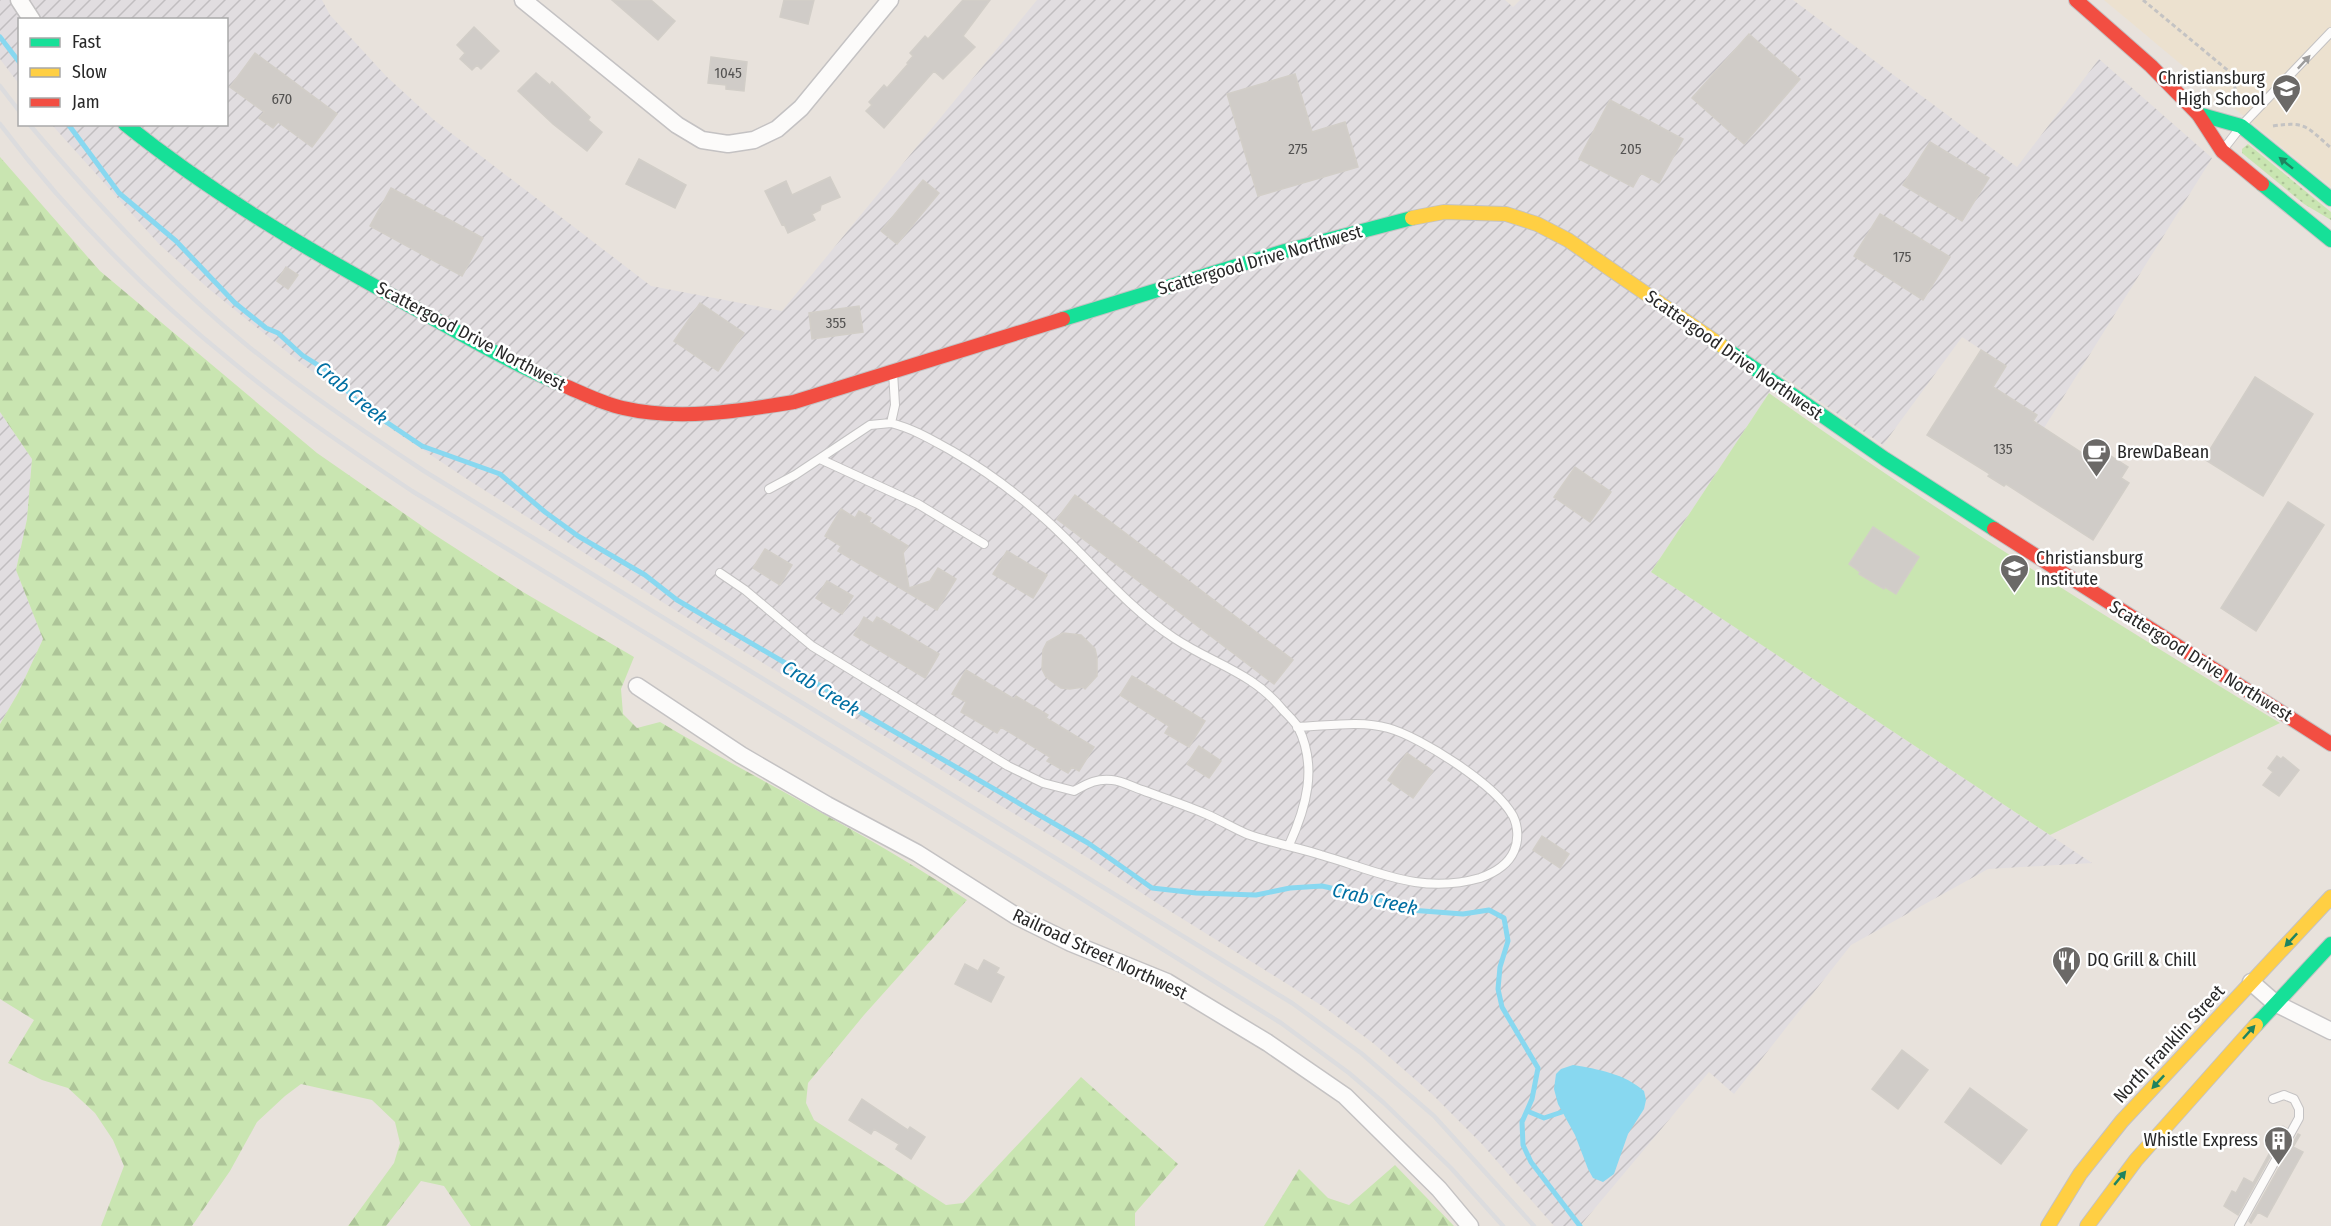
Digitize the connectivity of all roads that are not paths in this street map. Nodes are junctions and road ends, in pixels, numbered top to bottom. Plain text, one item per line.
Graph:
1 (19, 0) edge
2 (523, 0) edge
3 (890, 0) edge
4 (2076, 0) edge
5 (31, 18) edge
6 (2331, 32) edge
7 (2198, 114) junction
8 (127, 126) edge
9 (2241, 126) junction
10 (2222, 151) junction
11 (2331, 199) edge
12 (2331, 240) edge
13 (893, 371) junction
14 (891, 423) junction
15 (820, 459) junction
16 (769, 489) dead end
17 (984, 544) dead end
18 (720, 573) dead end
19 (637, 686) dead end
20 (1298, 727) junction
21 (2331, 744) edge
22 (1289, 845) junction
23 (2331, 897) edge
24 (2331, 944) edge
25 (2251, 982) junction
26 (2275, 1003) junction
27 (2331, 1031) edge
28 (2273, 1099) dead end
29 (1470, 1226) edge
30 (2048, 1226) edge
31 (2087, 1226) edge
32 (2239, 1226) edge

1 - 5 street
2 - 3 street
4 - 7 street
9 -> 6 lane
7 - 9 street
7 - 10 street
8 - 13 street, Scattergood Drive Northwest
9 - 10 lane
11 -> 9 street
10 - 12 street
13 - 14 lane
13 - 21 street, Scattergood Drive Northwest
14 - 15 lane
14 - 20 lane
15 - 16 lane
15 - 17 lane
18 - 22 lane
19 - 29 street, Railroad Street Northwest
20 - 22 lane
20 - 22 lane
23 -> 25 street, North Franklin Street
24 - 26 street
25 - 26 street
25 -> 30 street, North Franklin Street
26 - 27 street
31 -> 26 street
28 - 32 lane

